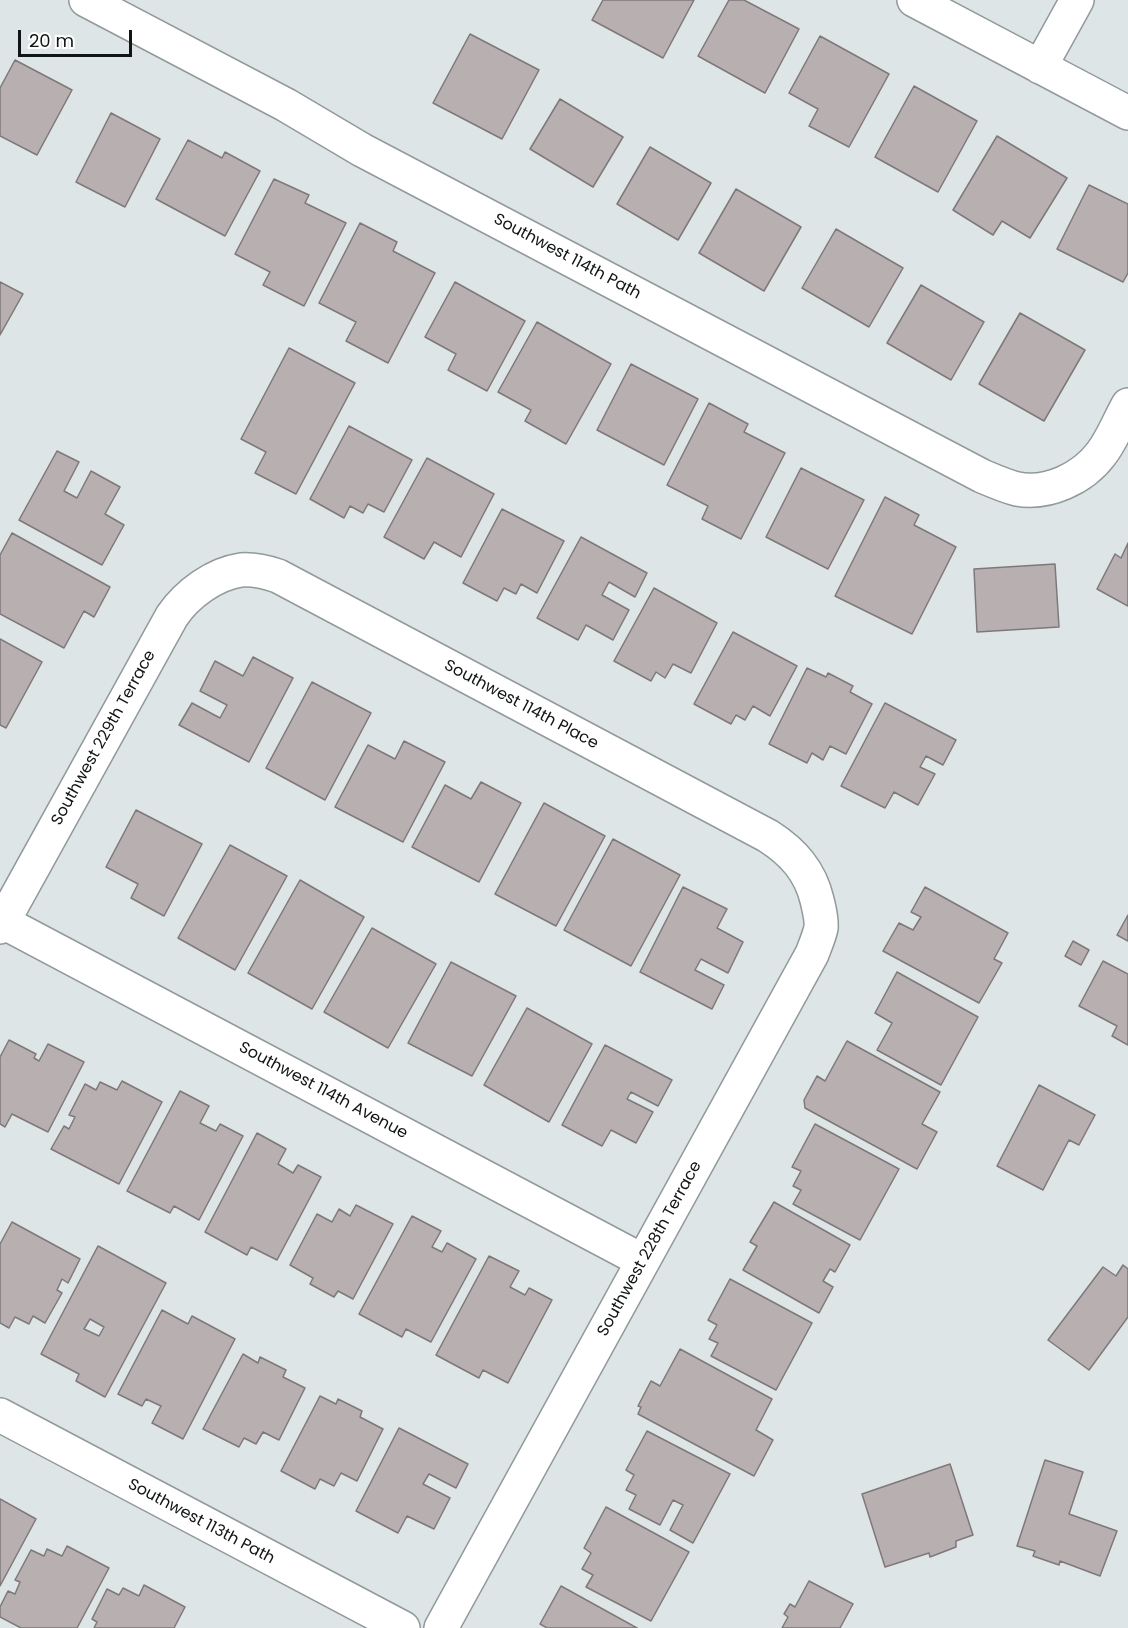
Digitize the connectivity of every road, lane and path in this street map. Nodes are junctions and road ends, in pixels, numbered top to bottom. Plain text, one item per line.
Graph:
1 (86, 0) edge
2 (914, 0) edge
3 (1077, 0) edge
4 (1040, 67) junction
5 (1128, 113) edge
6 (1128, 405) edge
7 (231, 573) joint
8 (801, 864) joint
9 (1, 924) edge
10 (643, 1262) junction
11 (0, 1415) edge
12 (403, 1628) edge
13 (441, 1628) edge

1 - 6 street, Southwest 114th Path
2 - 4 street
3 - 4 street
4 - 5 street
7 - 8 street, Southwest 114th Place
7 - 9 street, Southwest 229th Terrace
8 - 10 street, Southwest 228th Terrace
9 - 10 street, Southwest 114th Avenue
10 - 13 street, Southwest 228th Terrace
11 - 12 street, Southwest 113th Path

